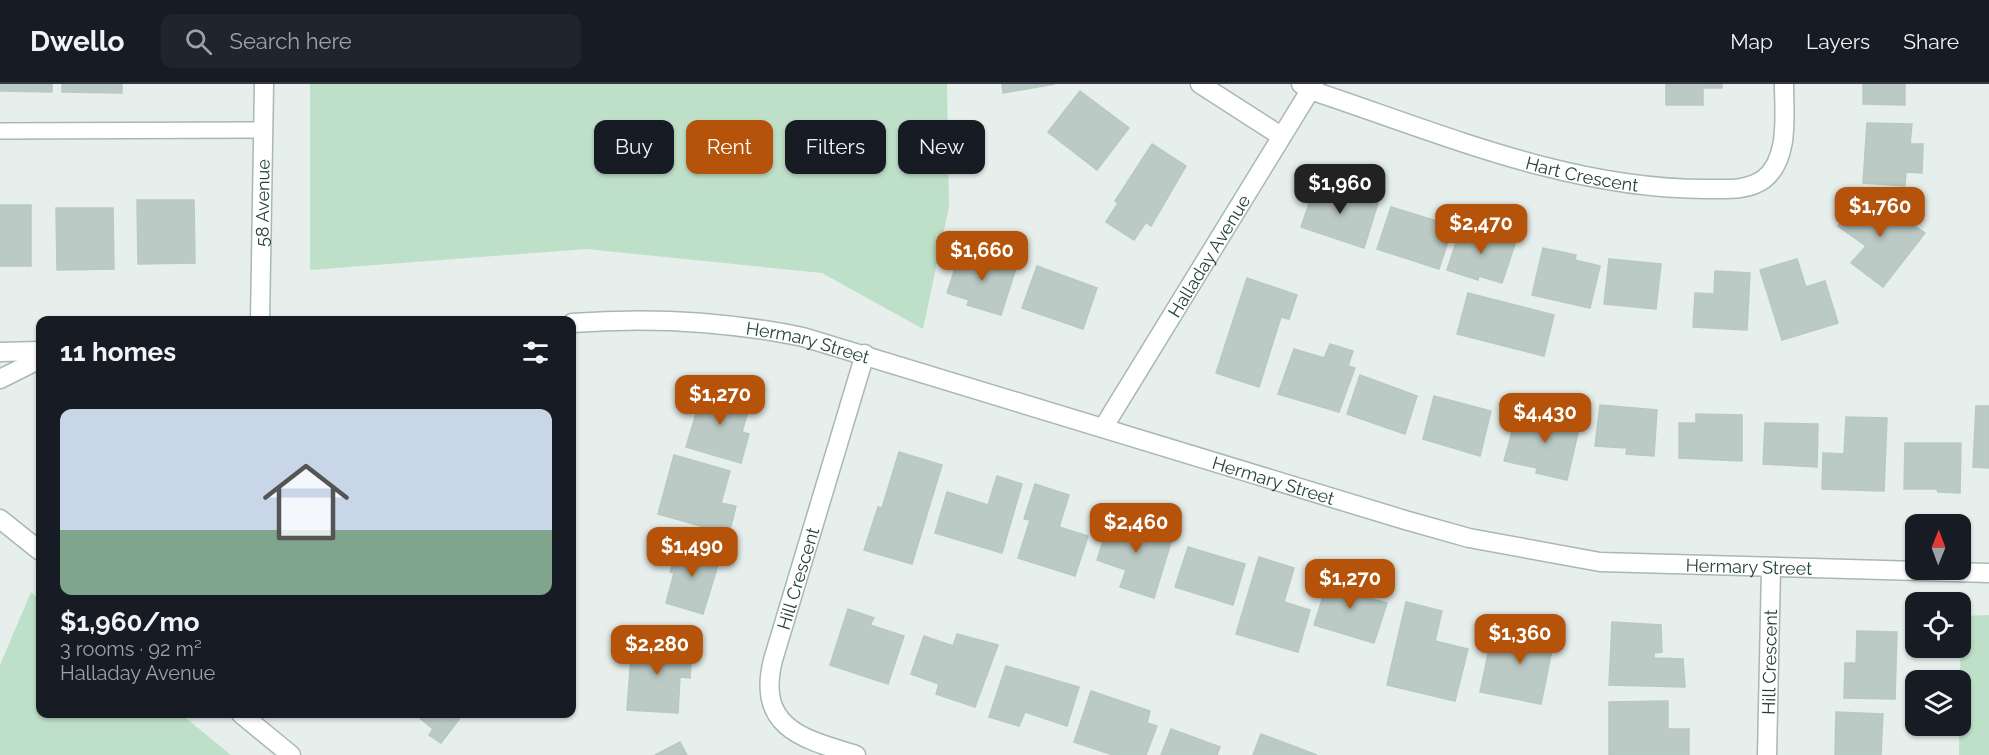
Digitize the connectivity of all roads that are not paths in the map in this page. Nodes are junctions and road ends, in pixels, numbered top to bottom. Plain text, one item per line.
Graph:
1 (264, 84) edge
2 (1200, 84) edge
3 (1784, 84) edge
4 (1309, 86) edge
5 (0, 130) edge
6 (264, 130) junction
7 (1281, 136) junction
8 (260, 316) edge
9 (576, 323) edge
10 (36, 351) edge
11 (0, 352) edge
12 (865, 354) junction
13 (36, 361) edge
14 (0, 379) edge
15 (1102, 428) junction
16 (2, 524) edge
17 (36, 548) edge
18 (1771, 568) junction
19 (1989, 573) edge
20 (246, 718) edge
21 (291, 755) edge
22 (856, 755) edge
23 (1767, 755) edge

1 - 6 street, 58 Avenue
2 - 7 street
3 - 4 street, Hart Crescent
4 - 7 street, Halladay Avenue
5 - 6 lane
6 - 8 street, 58 Avenue
7 - 15 street, Halladay Avenue
9 - 12 street, Hermary Street
10 - 11 street
12 - 15 street, Hermary Street
12 - 22 street, Hill Crescent
13 - 14 street
15 - 18 street, Hermary Street
16 - 17 street
18 - 19 street, Hermary Street
18 - 23 street, Hill Crescent
20 - 21 street

